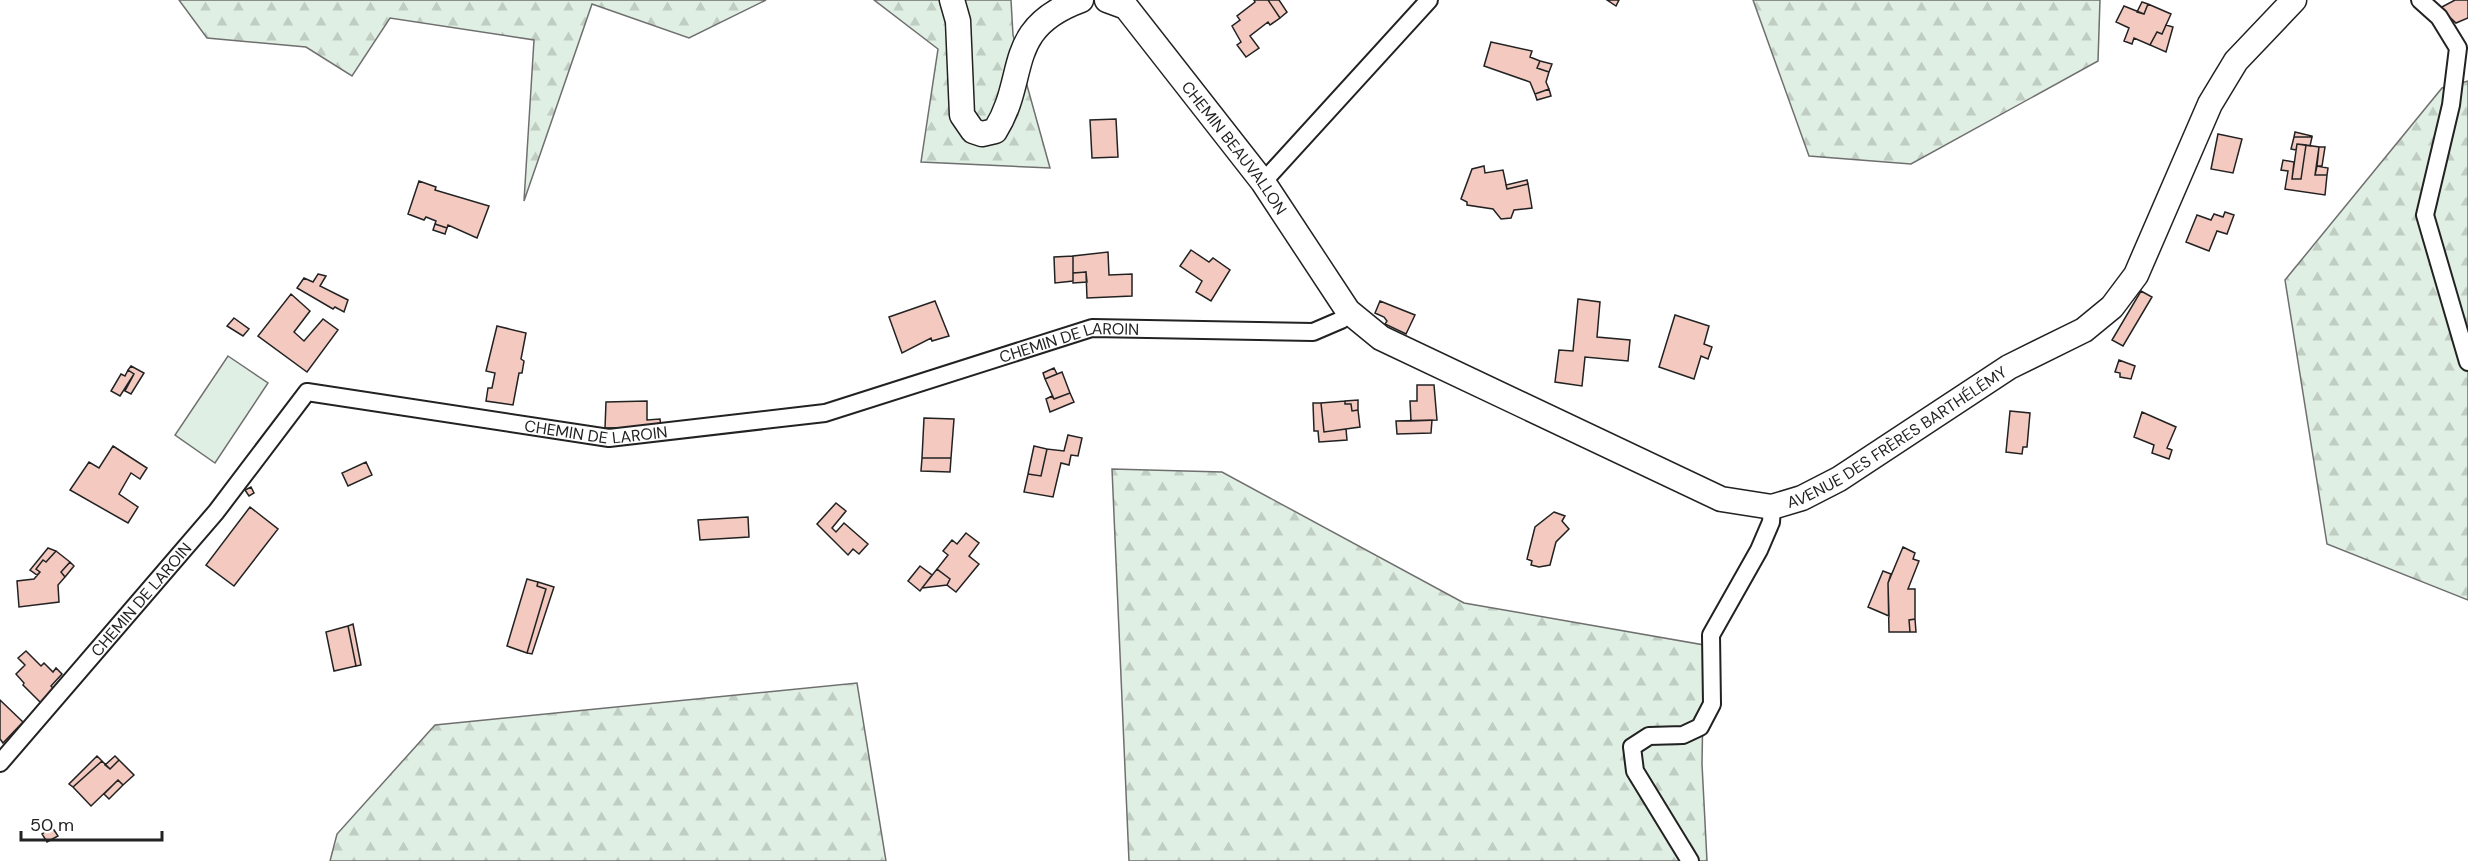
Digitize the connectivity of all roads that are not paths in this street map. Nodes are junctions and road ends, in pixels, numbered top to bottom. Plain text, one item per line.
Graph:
1 (952, 0) edge
2 (1081, 0) edge
3 (1107, 0) edge
4 (1429, 0) edge
5 (2294, 0) edge
6 (2420, 0) edge
7 (1263, 182) junction
8 (1348, 311) junction
9 (2468, 362) edge
10 (1772, 507) junction
11 (0, 763) edge
12 (1690, 861) edge

1 - 2 street
3 - 7 street, CHEMIN BEAUVALLON
4 - 7 street
5 - 10 street, AVENUE DES FRÈRES BARTHÉLÉMY
6 - 9 street
7 - 8 street, CHEMIN BEAUVALLON
8 - 10 street, AVENUE DES FRÈRES BARTHÉLÉMY
8 - 11 street, CHEMIN DE LAROIN
10 - 12 street

